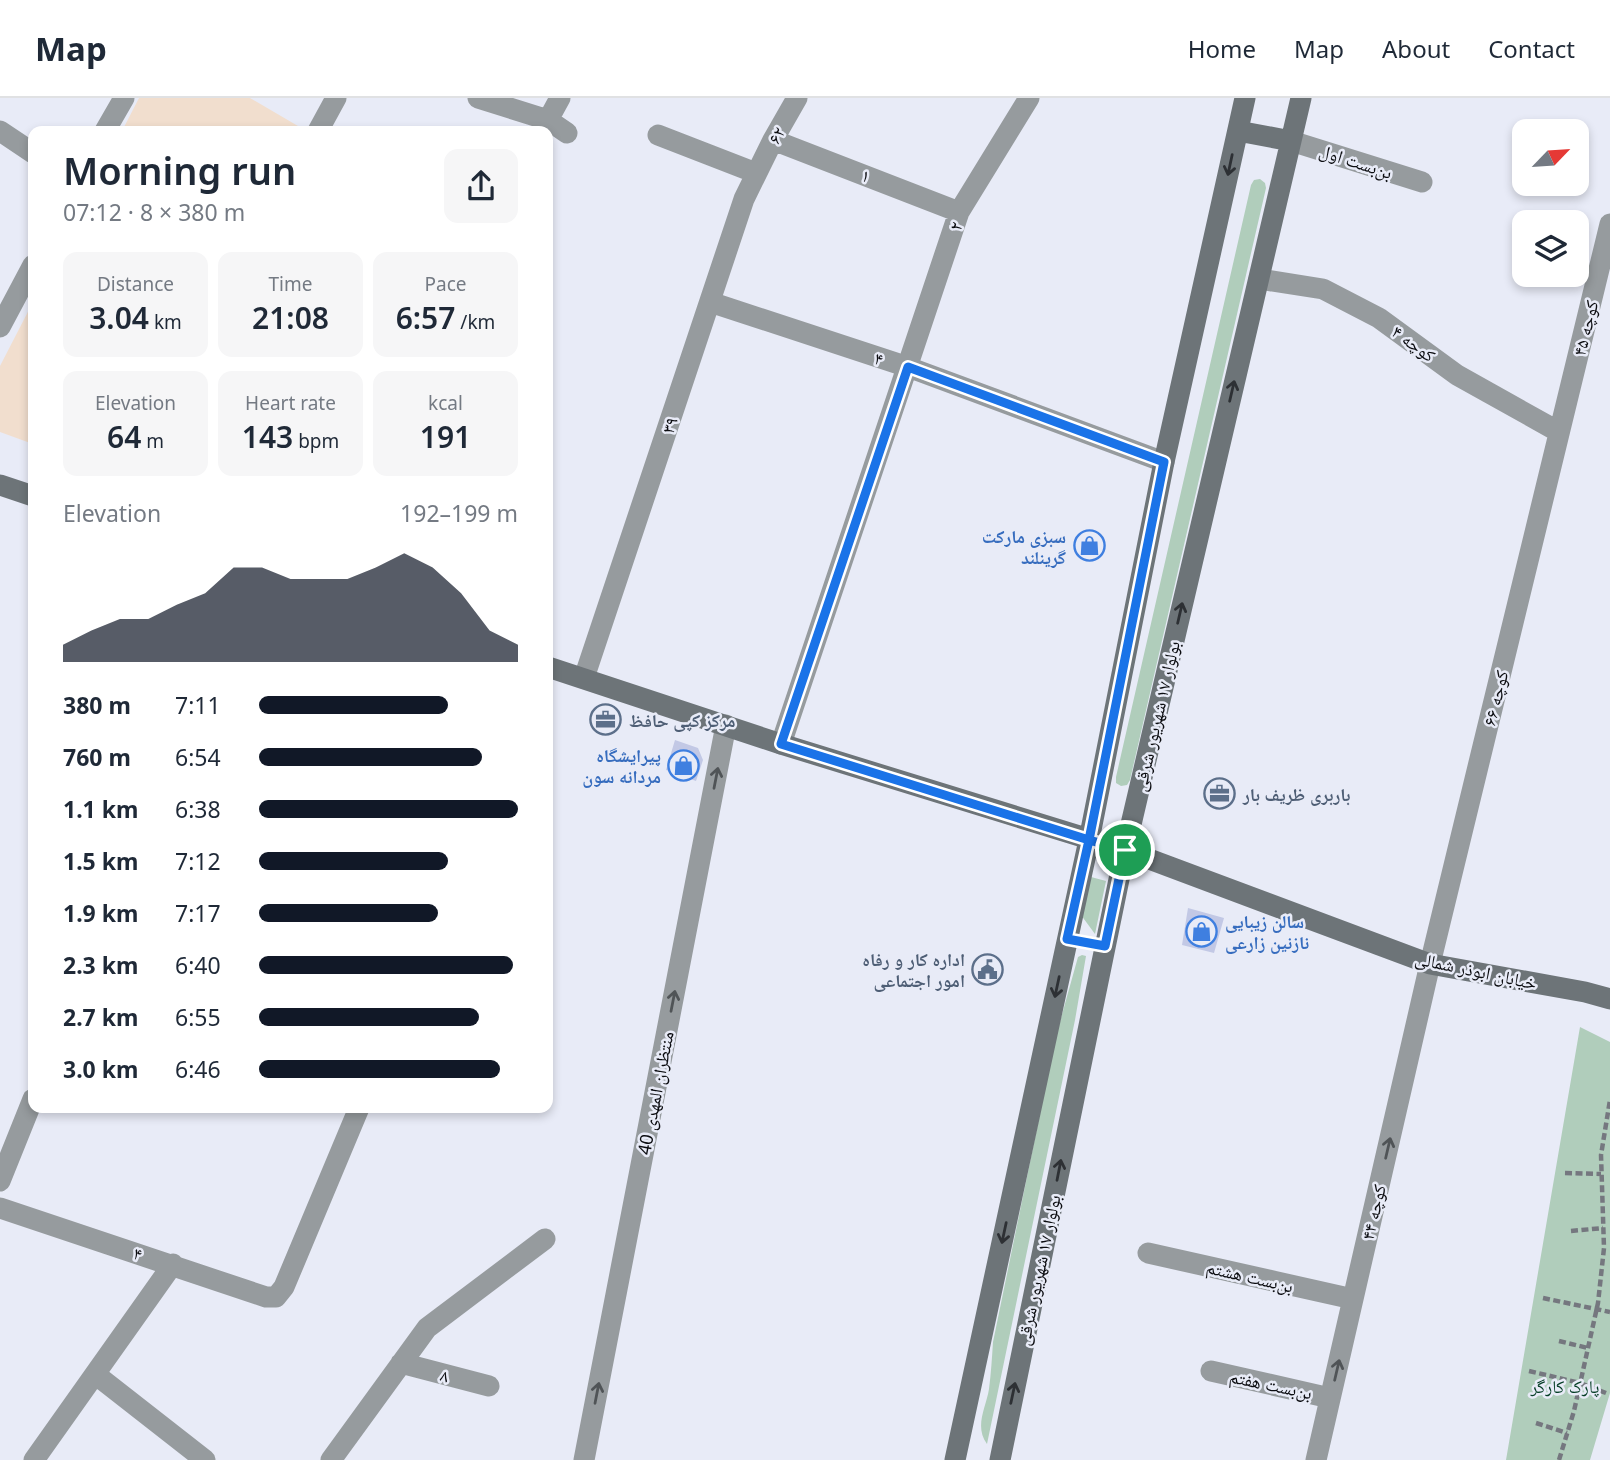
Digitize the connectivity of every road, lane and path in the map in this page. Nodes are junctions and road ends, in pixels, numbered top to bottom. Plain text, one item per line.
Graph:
1 (124, 98) edge
2 (337, 98) edge
3 (478, 98) edge
4 (560, 98) edge
5 (797, 98) edge
6 (1029, 98) edge
7 (1245, 98) edge
8 (1301, 98) edge
9 (109, 126) edge
10 (321, 126) edge
11 (545, 126) edge
12 (553, 129) edge
13 (0, 131) edge
14 (1238, 131) junction
15 (567, 133) dead end
16 (658, 135) dead end
17 (773, 140) junction
18 (1291, 141) junction
19 (28, 150) edge
20 (757, 173) junction
21 (1422, 182) dead end
22 (959, 212) junction
23 (1610, 224) edge
24 (28, 274) edge
25 (1259, 279) junction
26 (710, 302) junction
27 (0, 327) edge
28 (908, 367) junction
29 (1559, 432) junction
30 (1164, 462) junction
31 (0, 485) edge
32 (28, 494) edge
33 (553, 669) edge
34 (584, 678) junction
35 (726, 726) junction
36 (781, 744) junction
37 (1089, 840) junction
38 (1125, 850) junction
39 (1067, 939) junction
40 (1105, 946) junction
41 (1430, 964) junction
42 (1610, 999) edge
43 (1610, 1100) edge
44 (28, 1112) edge
45 (357, 1113) edge
46 (1565, 1173) dead end
47 (1601, 1174) junction
48 (0, 1181) edge
49 (0, 1208) edge
50 (1603, 1228) junction
51 (1571, 1231) dead end
52 (545, 1239) dead end
53 (1148, 1253) dead end
54 (173, 1264) junction
55 (1544, 1298) dead end
56 (1353, 1299) junction
57 (1596, 1309) junction
58 (1610, 1312) edge
59 (1559, 1341) dead end
60 (1588, 1348) junction
61 (401, 1363) junction
62 (1211, 1371) dead end
63 (1530, 1371) dead end
64 (95, 1374) junction
65 (1580, 1383) junction
66 (489, 1386) dead end
67 (1606, 1393) dead end
68 (1330, 1398) junction
69 (1536, 1423) dead end
70 (1567, 1433) junction
71 (34, 1460) edge
72 (205, 1460) edge
73 (331, 1460) edge
74 (584, 1460) edge
75 (956, 1460) edge
76 (1000, 1460) edge
77 (1316, 1460) edge
78 (1559, 1460) edge

1 - 9 street
2 - 10 street
3 - 11 street
4 - 11 street
5 - 17 street, ۶۲
6 - 22 street, ۲
7 - 14 street
8 - 18 street, بولوار ۱۷ شهریور شرقی
12 - 15 street
13 - 19 street
14 - 18 street
14 -> 30 street
16 - 20 street
17 - 20 street, ۶۲
17 - 22 street, ۱
18 - 21 street, بن‌بست اول
18 - 25 street, بولوار ۱۷ شهریور شرقی
20 - 26 street, ۳۹
22 - 28 street, ۲
23 - 29 street, کوچه ۴۵
24 - 27 street
25 - 29 street, کوچه ۴
38 -> 25 street, بولوار ۱۷ شهریور شرقی
26 - 28 street, ۴
26 - 34 street, ۳۹
28 - 30 street, ۴
28 - 36 street, ۲
29 - 41 street, کوچه ۶۶
30 - 37 street
31 - 32 street
33 - 34 street, خیابان ابوذر شمالی
34 - 35 street, خیابان ابوذر شمالی
35 - 36 street, خیابان ابوذر شمالی
74 -> 35 street, منتظران المهدی 40
36 - 37 street, خیابان ابوذر شمالی
37 - 38 street, خیابان ابوذر شمالی
37 - 39 street
38 - 40 street, بولوار ۱۷ شهریور شرقی
38 - 41 street, خیابان ابوذر شمالی
39 - 40 street
39 -> 75 street
76 -> 40 street, بولوار ۱۷ شهریور شرقی
41 - 42 street, خیابان ابوذر شمالی
56 -> 41 street, کوچه ۴۴
43 - 47 path
44 - 48 street
45 - 54 street, ۴
46 - 47 path
47 - 50 path
49 - 54 street, ۴
50 - 51 path
50 - 57 path
52 - 61 street
53 - 56 street, بن‌بست هشتم
54 - 64 street
55 - 57 path
68 -> 56 street, کوچه ۴۴
57 - 58 path
57 - 60 path
59 - 60 path
60 - 65 path
61 - 66 street, ۸
61 - 73 street
62 - 68 street, بن‌بست هفتم
63 - 65 path
64 - 71 street
64 - 72 street
65 - 67 path
65 - 70 path
68 - 77 street, کوچه ۴۴
69 - 70 path
70 - 78 path

